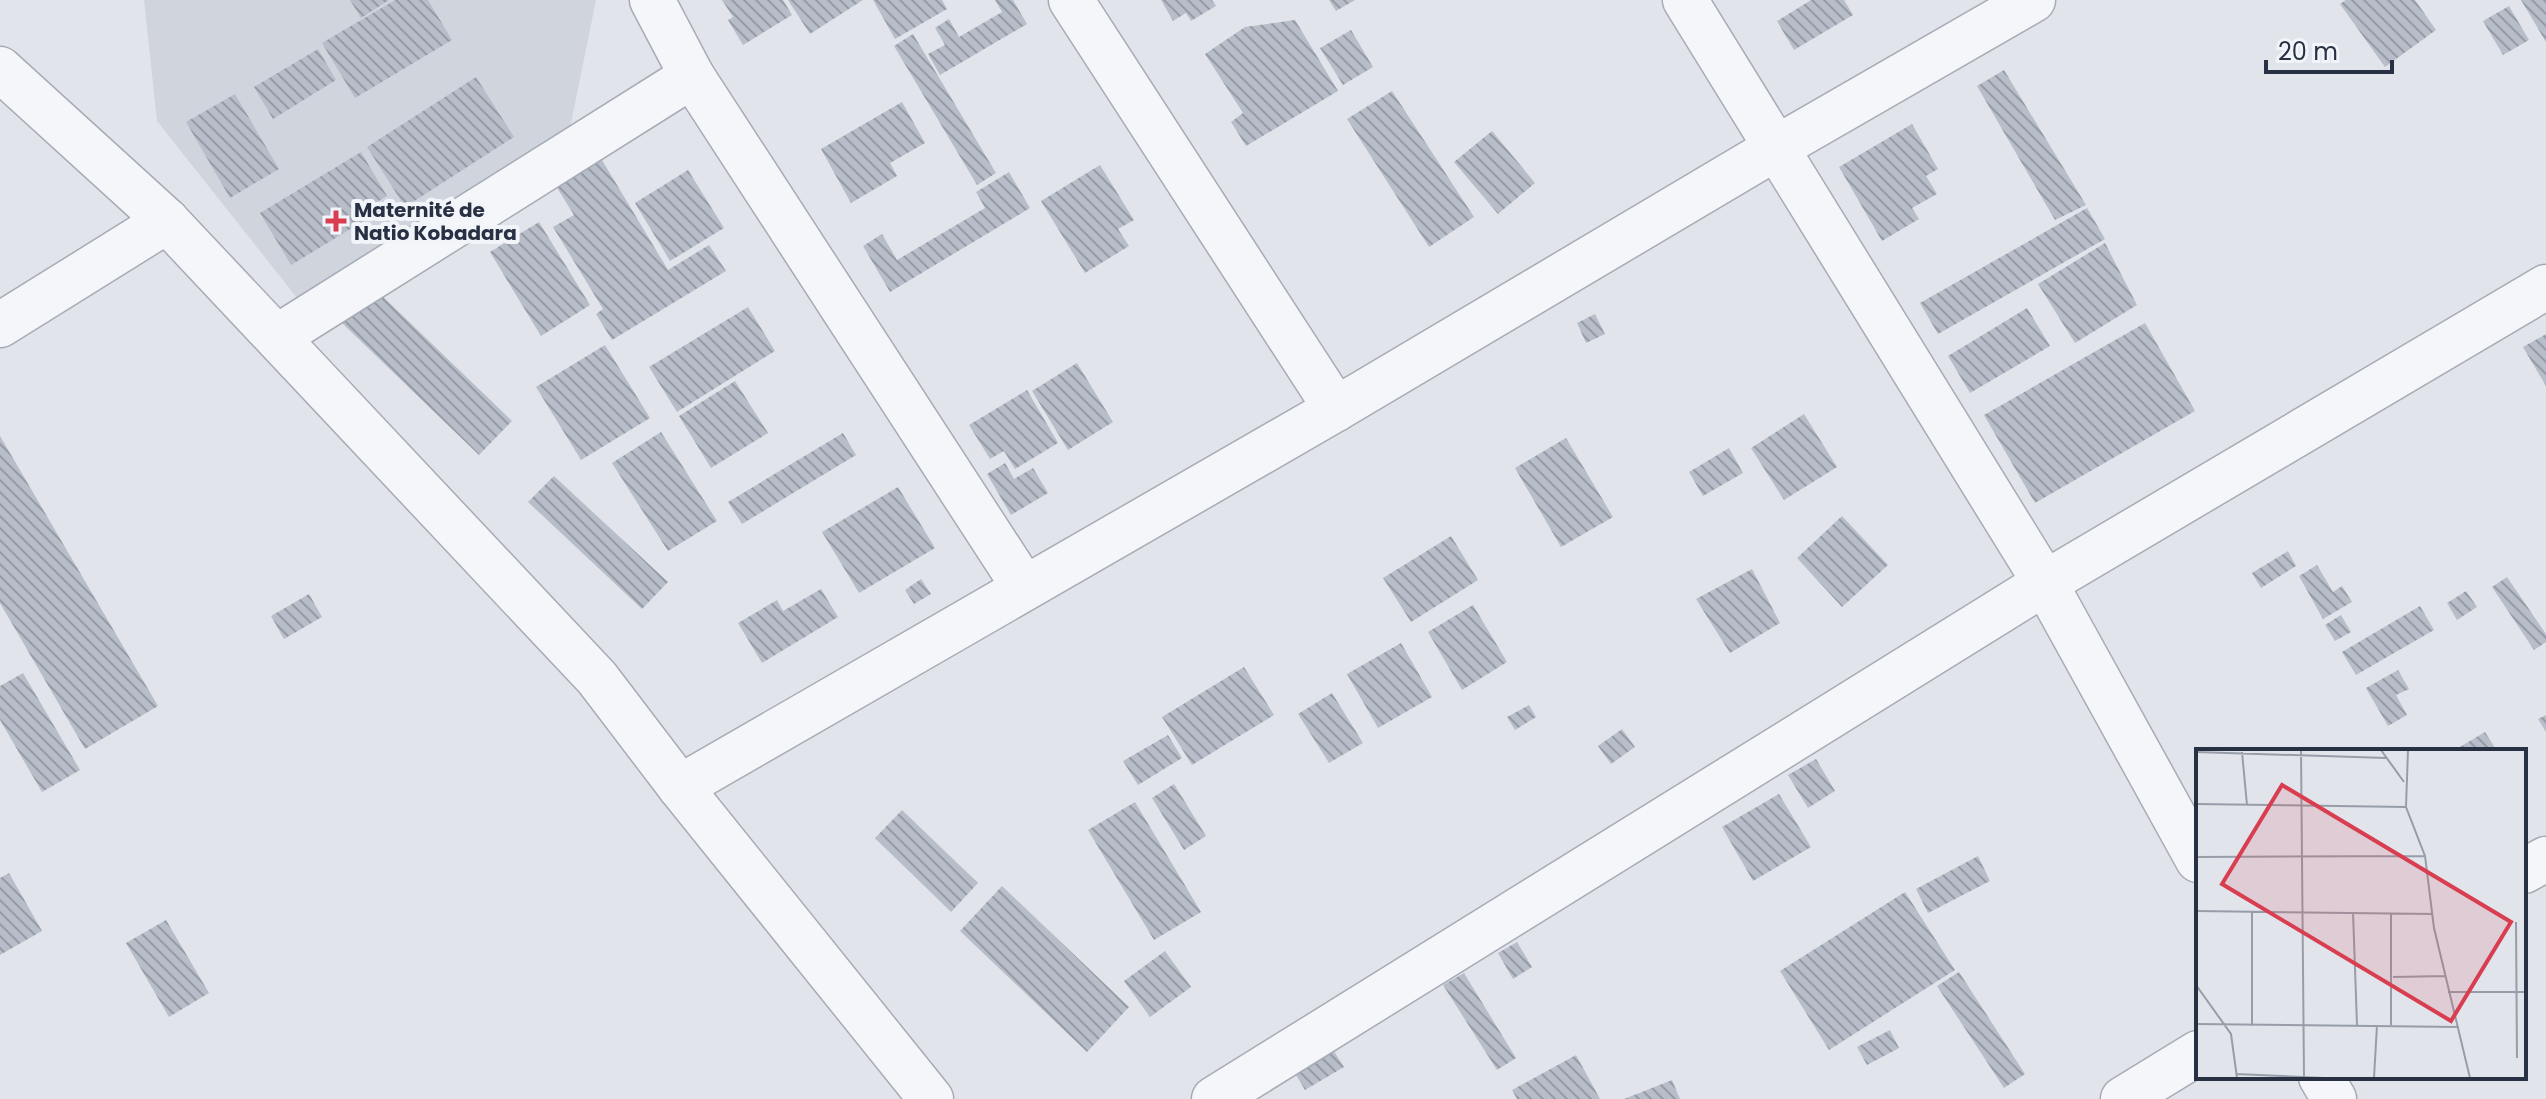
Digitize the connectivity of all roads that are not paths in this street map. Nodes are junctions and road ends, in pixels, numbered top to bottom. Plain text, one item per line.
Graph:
1 (652, 0) edge
2 (1071, 0) edge
3 (1685, 0) edge
4 (2033, 0) edge
5 (0, 69) edge
6 (692, 76) junction
7 (1776, 148) junction
8 (167, 221) junction
9 (2546, 287) edge
10 (0, 325) edge
11 (277, 337) junction
12 (1336, 409) junction
13 (2045, 583) junction
14 (1024, 587) junction
15 (680, 787) junction
16 (2196, 856) edge
17 (2546, 859) edge
18 (2526, 870) edge
19 (2196, 1054) edge
20 (2322, 1079) edge
21 (931, 1099) edge
22 (1214, 1099) edge
23 (2123, 1099) edge
24 (2334, 1099) edge

1 - 6 street
2 - 12 street
3 - 7 street
4 - 7 street
5 - 8 street
6 - 11 street
6 - 14 street
7 - 12 street
7 - 13 street
8 - 10 street
8 - 11 street
9 - 13 street
11 - 15 street
12 - 14 street
13 - 16 street
13 - 22 street
14 - 15 street
15 - 21 street
17 - 18 street
19 - 23 street
20 - 24 street

